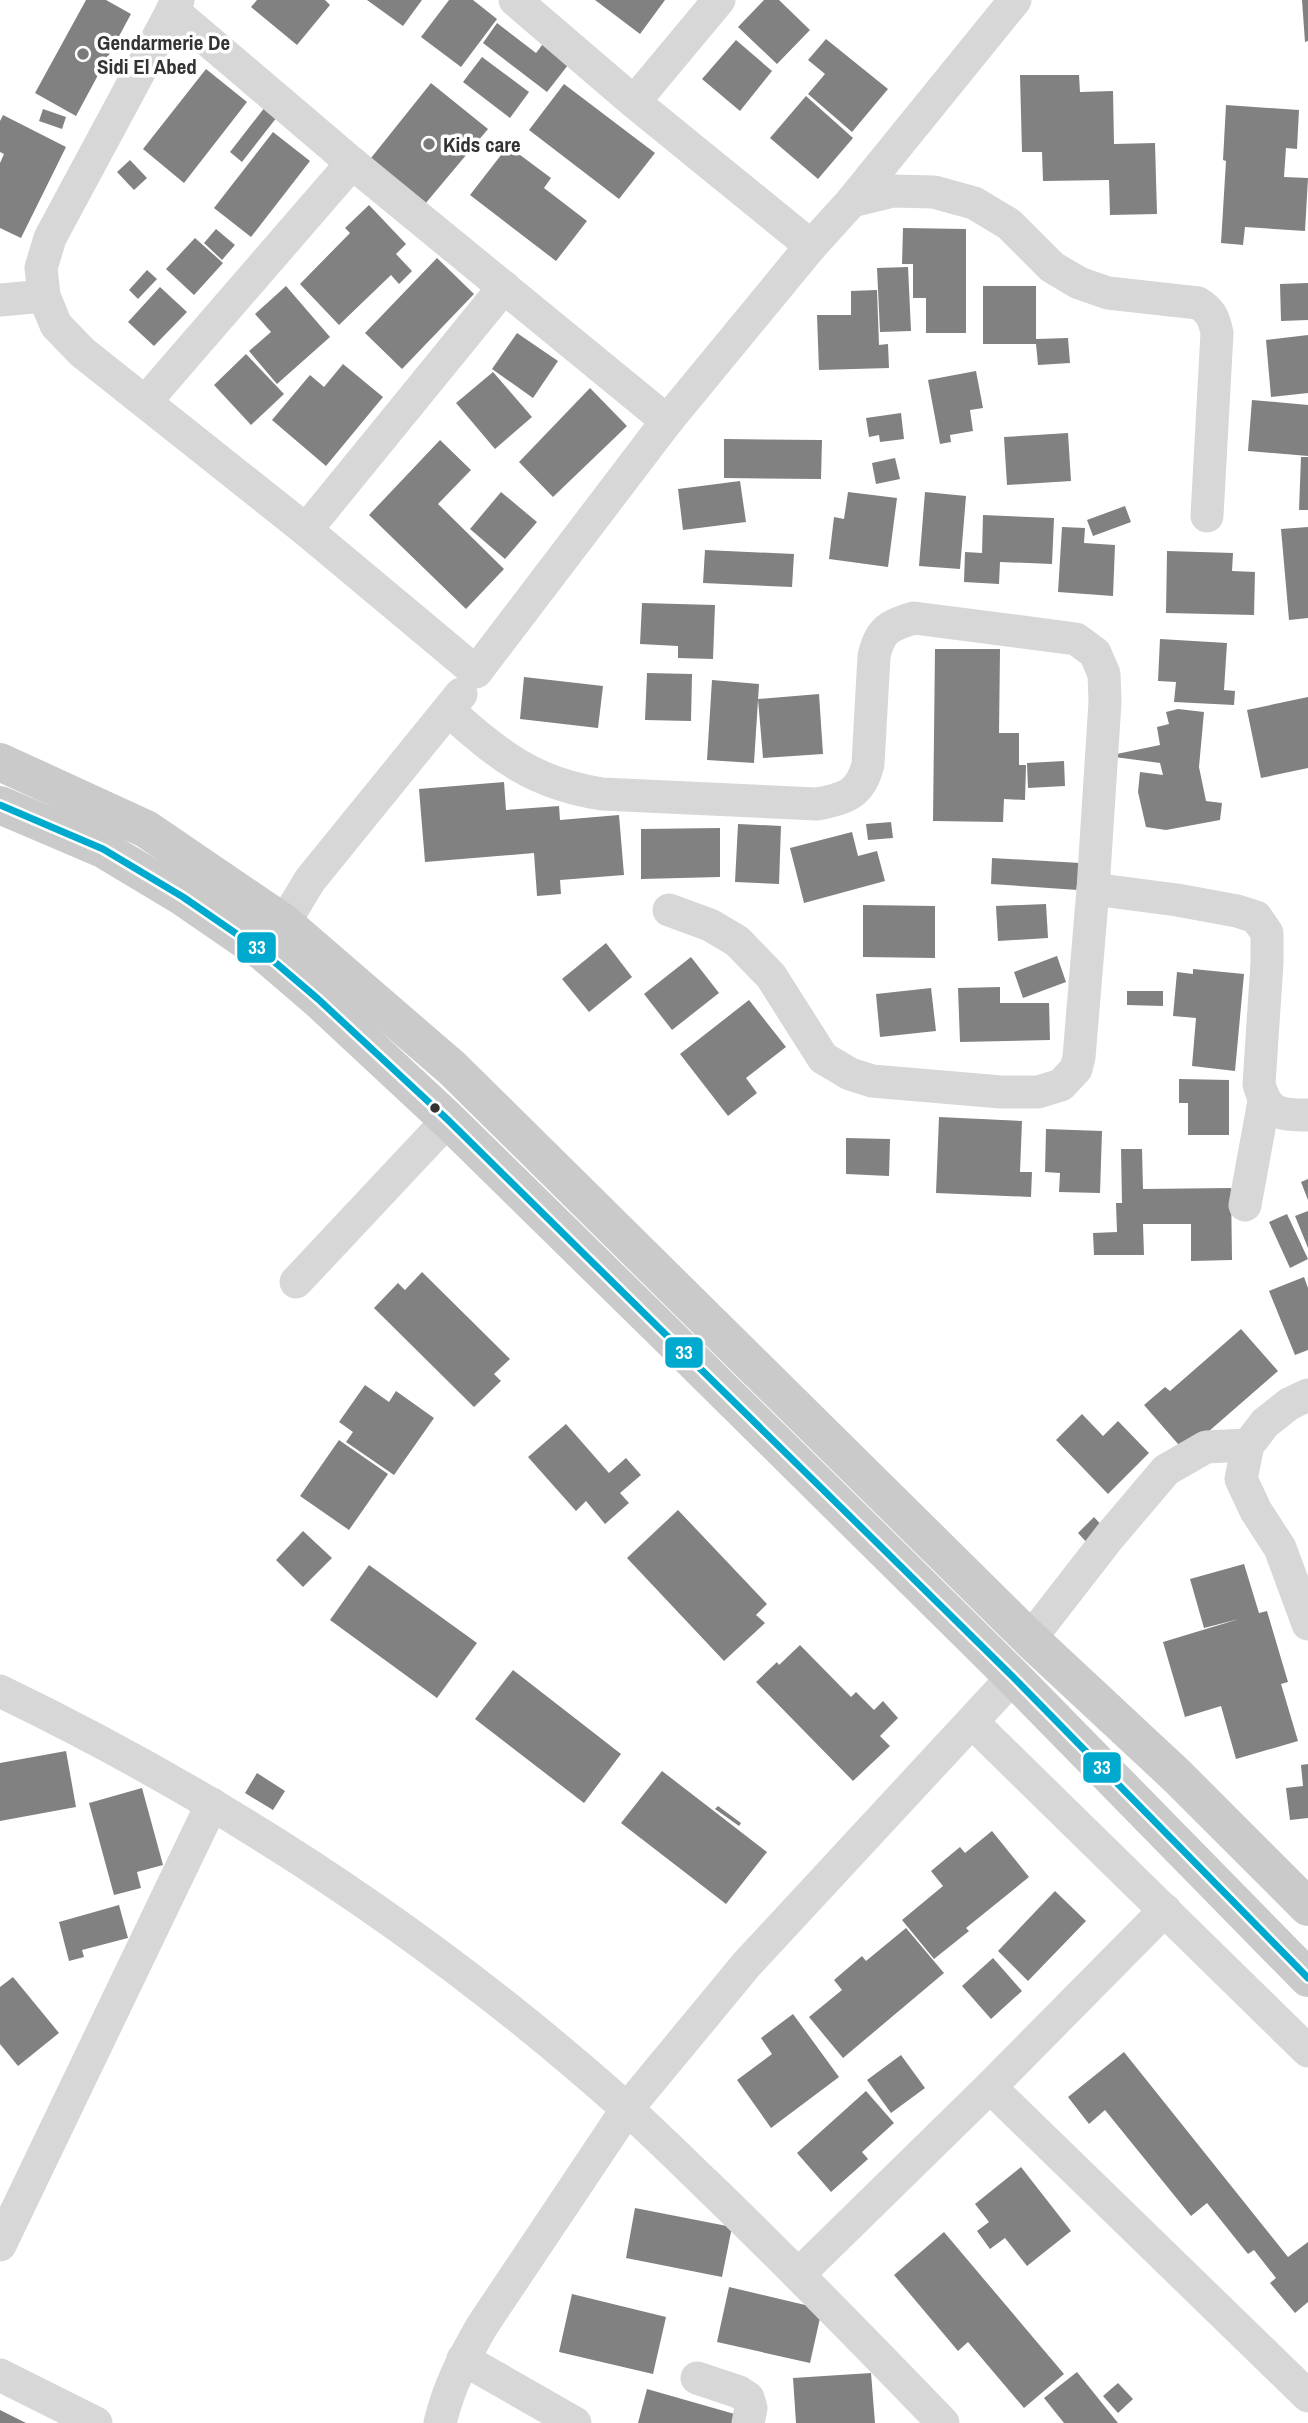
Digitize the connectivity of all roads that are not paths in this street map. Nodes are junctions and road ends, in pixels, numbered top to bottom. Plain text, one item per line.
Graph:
1 (515, 0) edge
2 (719, 0) edge
3 (1015, 0) edge
4 (175, 5) edge
5 (634, 102) junction
6 (352, 163) junction
7 (852, 201) junction
8 (811, 246) junction
9 (504, 286) junction
10 (44, 296) junction
11 (0, 300) edge
12 (146, 401) junction
13 (667, 421) junction
14 (1206, 516) dead end
15 (306, 530) junction
16 (476, 672) junction
17 (449, 711) junction
18 (0, 762) edge
19 (0, 805) edge
20 (1093, 889) junction
21 (669, 910) dead end
22 (284, 923) junction
23 (1264, 1101) junction
24 (1308, 1115) edge
25 (448, 1120) junction
26 (1245, 1205) dead end
27 (296, 1282) dead end
28 (1308, 1395) edge
29 (1248, 1445) junction
30 (1308, 1624) edge
31 (1030, 1639) junction
32 (1013, 1677) junction
33 (0, 1691) edge
34 (973, 1723) junction
35 (212, 1804) junction
36 (1308, 1907) edge
37 (1165, 1910) junction
38 (1308, 1978) edge
39 (1308, 2051) edge
40 (990, 2087) junction
41 (627, 2109) junction
42 (0, 2245) edge
43 (799, 2274) junction
44 (463, 2359) junction
45 (0, 2375) edge
46 (697, 2378) dead end
47 (1308, 2396) edge
48 (96, 2423) edge
49 (440, 2423) edge
50 (575, 2423) edge
51 (748, 2423) edge
52 (943, 2423) edge

1 - 5 street
2 - 5 street
3 - 7 street
4 - 6 street
4 - 10 street
5 - 8 street
6 - 9 street
6 - 12 street
7 - 8 street
7 - 14 street
8 - 13 street
9 - 13 street
9 - 15 street
10 - 11 street
10 - 12 street
12 - 15 street
13 - 16 street
15 - 16 street
16 - 17 street
17 - 20 street
17 - 22 street
18 - 22 main road
19 - 25 main road
20 - 21 street
20 - 23 street
22 - 31 main road
23 - 24 street
23 - 26 street
25 - 27 street
25 - 32 main road
28 - 29 street
29 - 30 street
29 - 31 street
31 - 36 main road
32 - 34 street
32 - 38 main road
33 - 35 street
34 - 37 street
34 - 41 street
35 - 41 street
35 - 42 street
37 - 39 street
37 - 40 street
40 - 43 street
40 - 47 street
41 - 43 street
41 - 44 street
43 - 52 street
44 - 49 street
44 - 50 street
45 - 48 street
46 - 51 street

